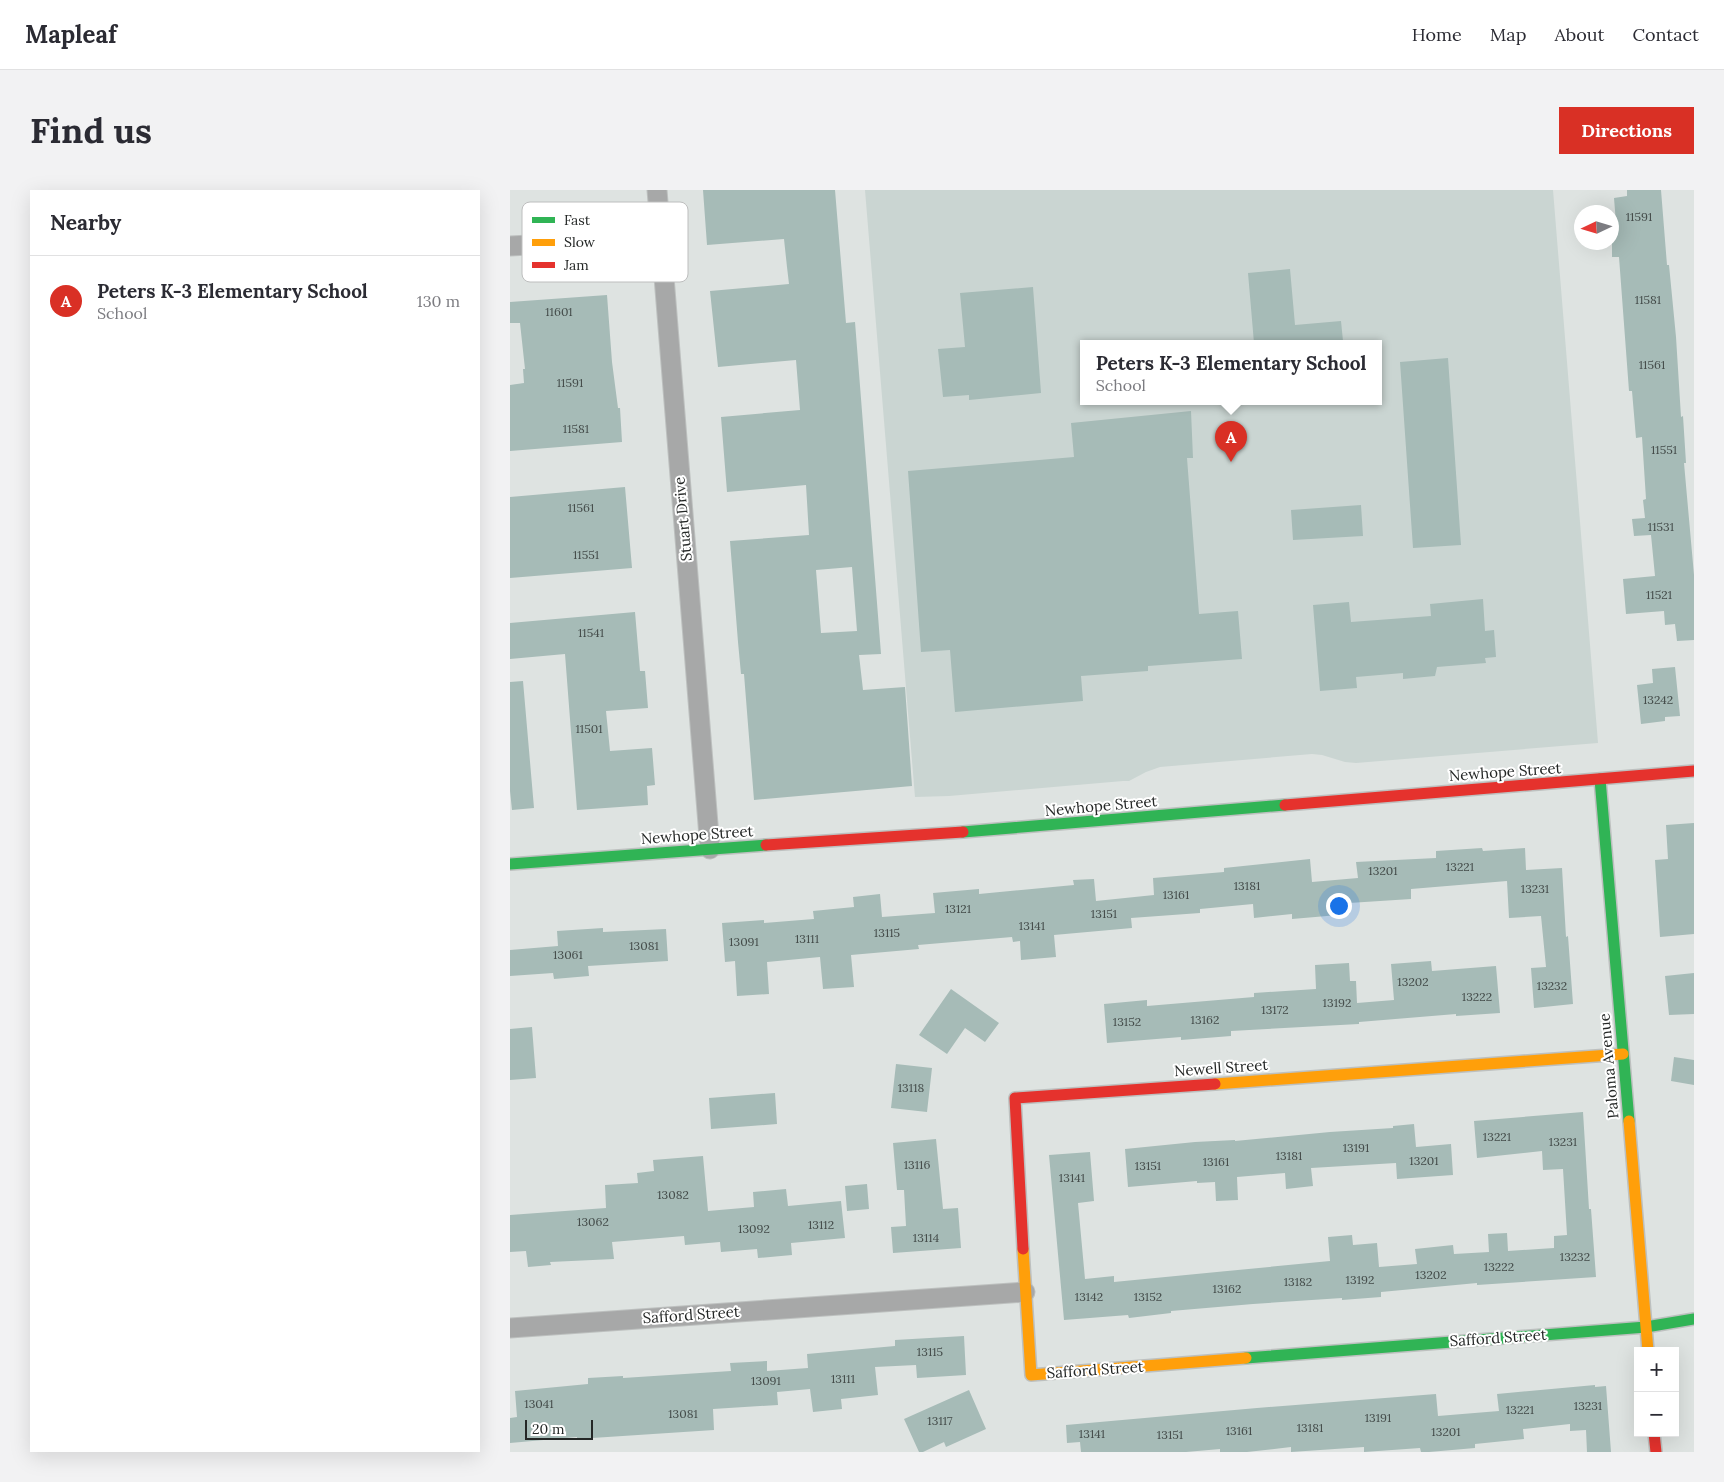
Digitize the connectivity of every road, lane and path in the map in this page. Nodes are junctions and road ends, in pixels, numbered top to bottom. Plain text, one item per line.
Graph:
1 (665, 282) edge
2 (1694, 771) edge
3 (1600, 779) junction
4 (710, 849) junction
5 (510, 864) edge
6 (1623, 1054) junction
7 (1024, 1292) junction
8 (1694, 1319) edge
9 (1646, 1327) junction
10 (510, 1328) edge
11 (1648, 1347) edge
12 (1654, 1437) edge
13 (1656, 1452) edge

1 - 4 street, Stuart Drive
2 - 3 street, Newhope Street
3 - 4 street, Newhope Street
3 - 6 street, Paloma Avenue
4 - 5 street, Newhope Street
6 - 7 street, Newell Street
6 - 9 street, Paloma Avenue
7 - 9 street, Safford Street
7 - 10 street, Safford Street
8 - 9 street, Safford Street
9 - 11 street, Paloma Avenue
12 - 13 street

